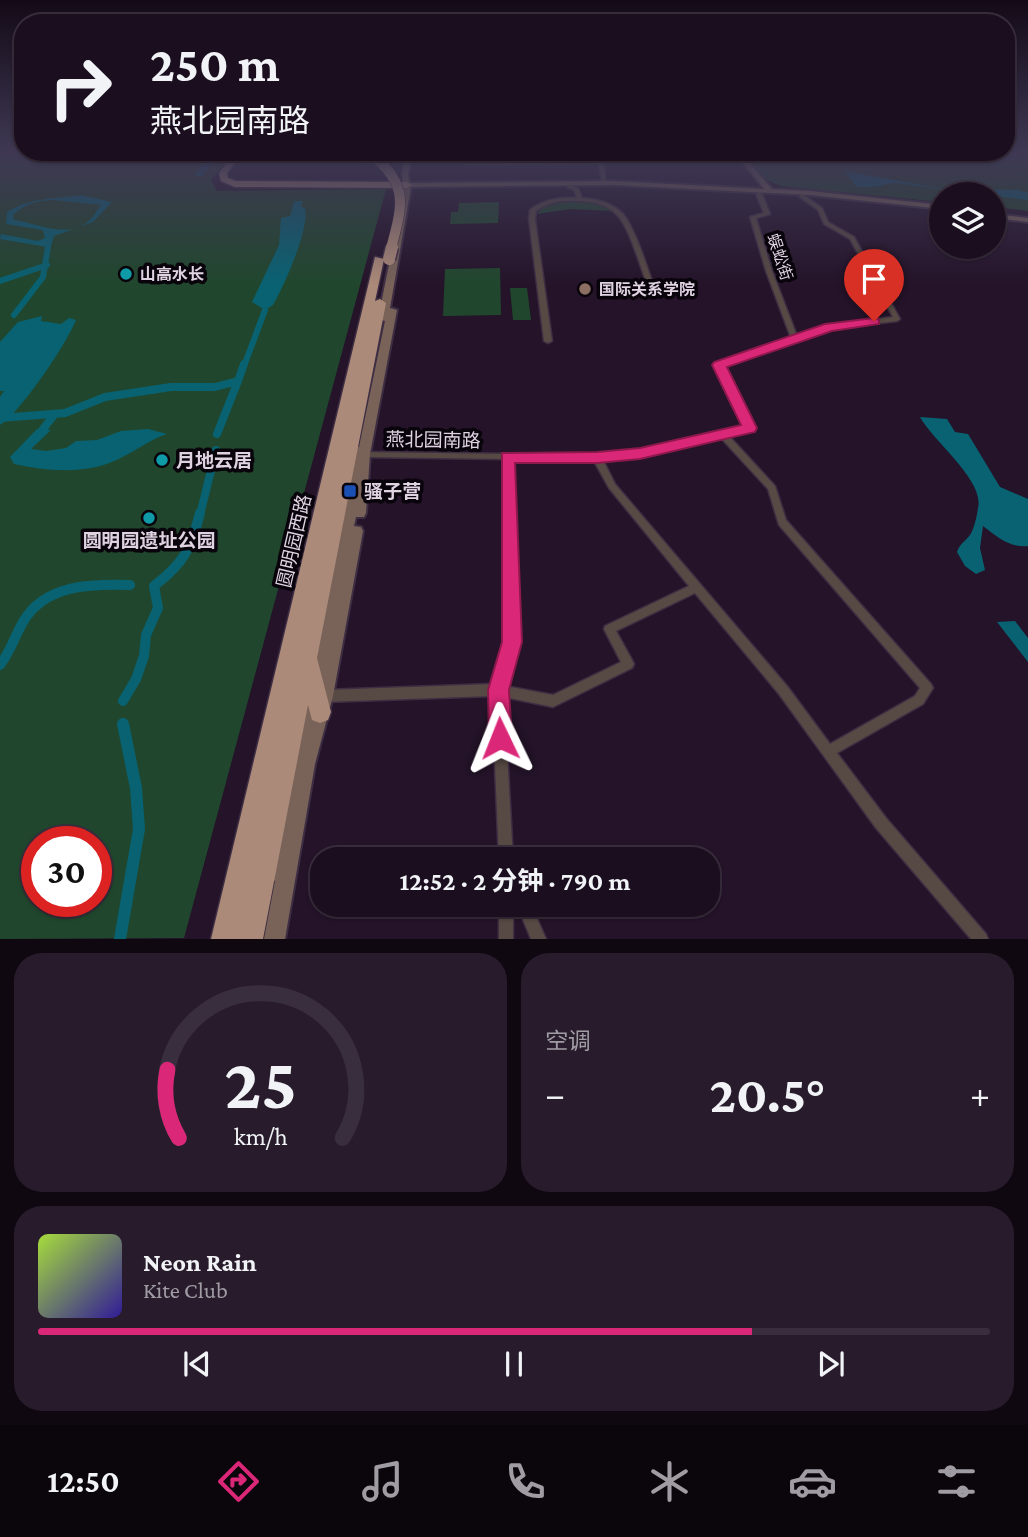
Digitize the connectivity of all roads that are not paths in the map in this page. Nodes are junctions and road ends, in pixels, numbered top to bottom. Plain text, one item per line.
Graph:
1 (392, 199) edge
2 (408, 199) edge
3 (408, 199) edge
4 (567, 199) joint
5 (580, 199) joint
6 (761, 199) edge
7 (806, 199) edge
8 (832, 199) edge
9 (833, 199) edge
10 (929, 208) edge
11 (929, 208) edge
12 (1006, 215) edge
13 (1028, 218) edge
14 (384, 259) junction
15 (654, 295) dead end
16 (795, 339) junction
17 (548, 341) dead end
18 (723, 435) junction
19 (364, 454) junction
20 (507, 457) junction
21 (597, 458) junction
22 (697, 587) junction
23 (308, 654) junction
24 (498, 690) junction
25 (317, 698) junction
26 (828, 751) junction
27 (505, 847) edge
28 (506, 917) edge
29 (530, 917) edge
30 (224, 939) edge
31 (249, 939) edge
32 (262, 939) edge
33 (274, 939) edge
34 (506, 939) edge
35 (540, 939) edge
36 (981, 939) edge

1 - 14 highway, 圆明园西路, bridge
2 - 19 street
3 - 25 street
4 - 5 street
4 - 17 street
5 - 15 street
6 - 16 street, 蜈蚣街
7 - 16 street
8 - 11 street
9 - 10 street
12 - 13 main road
14 - 23 highway, 圆明园西路
14 - 30 highway, 圆明园西路
16 - 18 street, 燕北园南路
18 - 21 street, 燕北园南路
18 - 26 street
19 - 20 street, 燕北园南路
19 - 25 street
20 - 21 street, 燕北园南路
20 - 24 street
21 - 22 street
22 - 24 street
22 - 26 street
23 - 25 highway
23 - 31 highway, 圆明园西路
24 - 25 street
24 - 27 street
25 - 32 street
25 - 33 street
26 - 36 street
28 - 34 street
29 - 35 street

